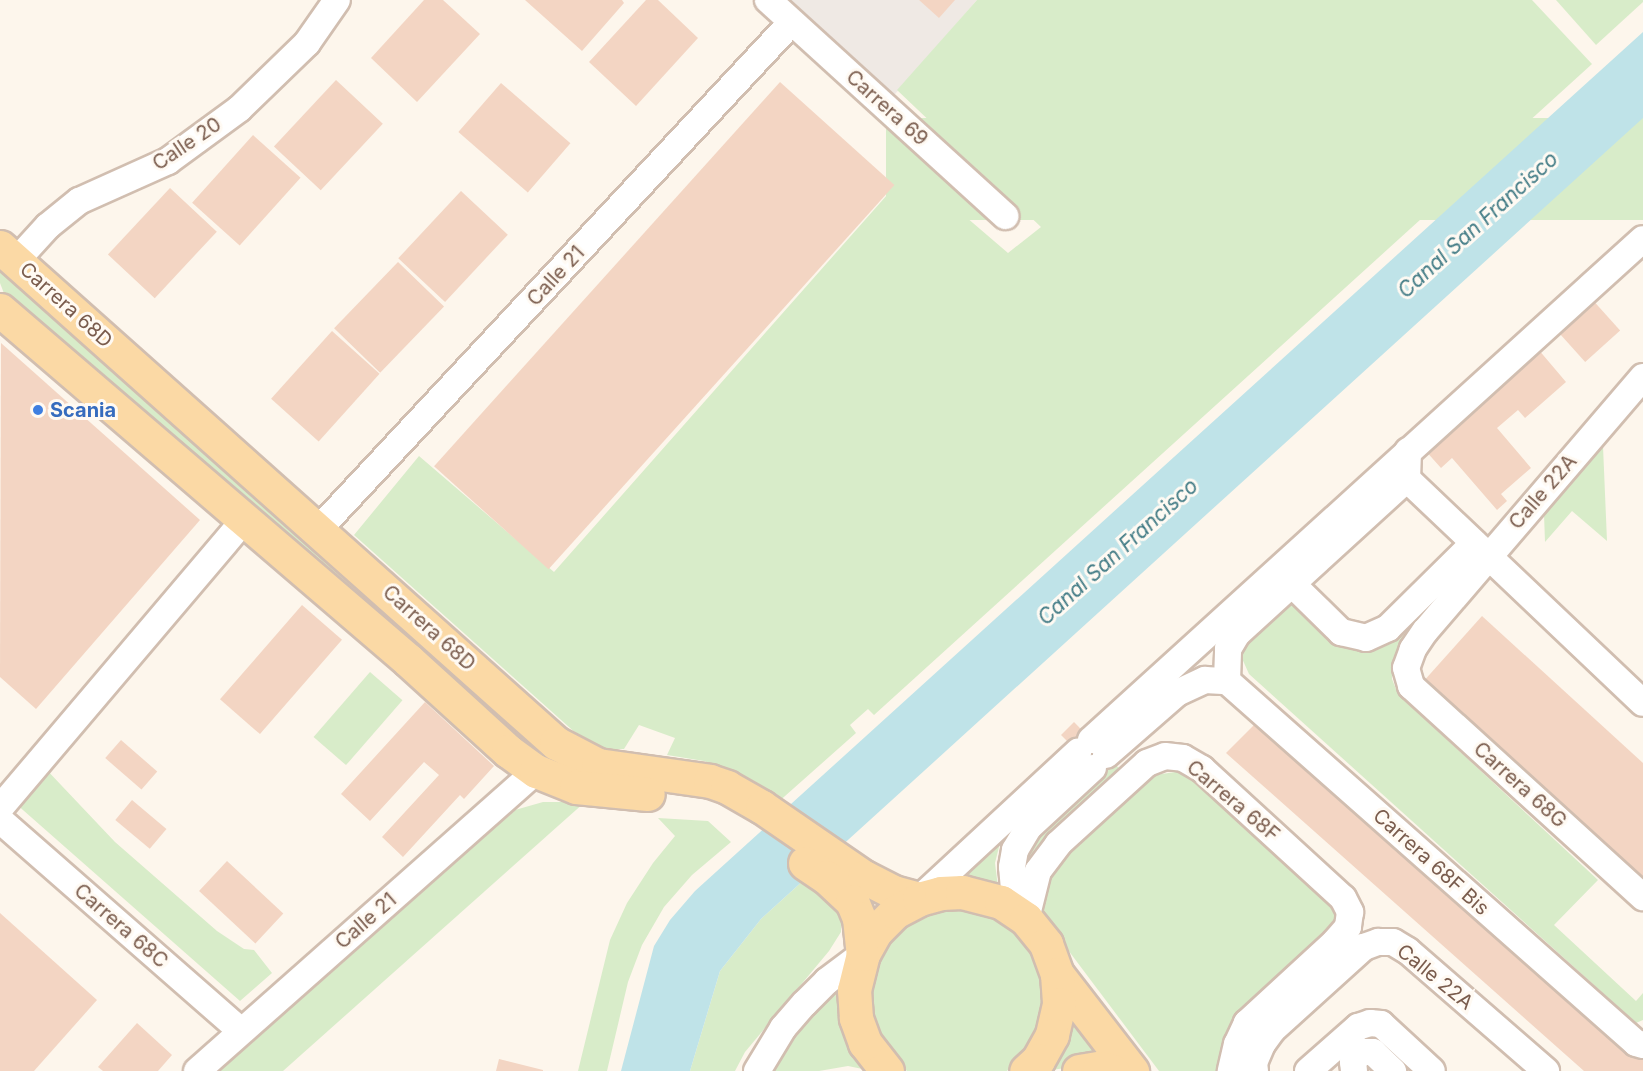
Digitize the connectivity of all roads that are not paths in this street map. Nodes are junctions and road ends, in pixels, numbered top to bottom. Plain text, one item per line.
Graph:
1 (337, 0) edge
2 (768, 0) edge
3 (792, 22) junction
4 (1005, 216) dead end
5 (1643, 239) edge
6 (8, 254) edge
7 (0, 310) edge
8 (1643, 377) edge
9 (1408, 451) junction
10 (1407, 479) junction
11 (245, 519) junction
12 (319, 529) junction
13 (1480, 550) junction
14 (1292, 584) junction
15 (1406, 668) joint
16 (1227, 681) junction
17 (1643, 703) edge
18 (1092, 754) junction
19 (536, 771) junction
20 (0, 807) edge
21 (755, 815) junction
22 (0, 820) edge
23 (832, 868) junction
24 (1643, 897) edge
25 (919, 899) junction
26 (1026, 919) junction
27 (863, 954) junction
28 (1058, 974) junction
29 (242, 1031) junction
30 (1639, 1044) edge
31 (197, 1071) edge
32 (757, 1071) edge
33 (887, 1071) edge
34 (1026, 1071) edge
35 (1079, 1071) edge
36 (1113, 1071) edge
37 (1132, 1071) edge
38 (1231, 1071) edge
39 (1255, 1071) edge
40 (1308, 1071) edge
41 (1353, 1071) edge
42 (1393, 1071) edge
43 (1432, 1071) edge
44 (1546, 1071) edge

1 - 6 street, Calle 20
2 - 3 street, Carrera 69
3 - 4 street, Carrera 69
3 - 12 street, Calle 21
5 - 9 street
6 - 12 main road, Carrera 68D
7 - 11 main road, Carrera 68D
8 - 13 street, Calle 22A
9 - 10 street
9 - 18 street
10 - 13 street
10 - 14 street
11 - 19 main road, Carrera 68D
11 - 20 street
12 - 21 main road, Carrera 68D
13 - 14 street
13 - 15 street, Calle 22A
13 - 17 street
14 - 16 street
15 - 24 street, Carrera 68G
16 - 18 street
16 - 30 street, Carrera 68F Bis
18 - 25 street
18 - 26 street
19 - 21 main road, Carrera 68D
19 - 29 street, Calle 21
21 - 23 main road, Carrera 68D
22 - 29 street, Carrera 68C
23 - 25 main road, Carrera 68D
23 - 27 main road, Carrera 68D
25 - 26 main road
25 - 27 main road
26 - 28 main road
26 - 38 street, Carrera 68F
27 - 32 street
27 - 33 main road
28 - 34 main road
28 - 37 main road
29 - 31 street, Calle 21
35 - 36 main road
39 - 44 street, Calle 22A
40 - 43 street
41 - 42 street

